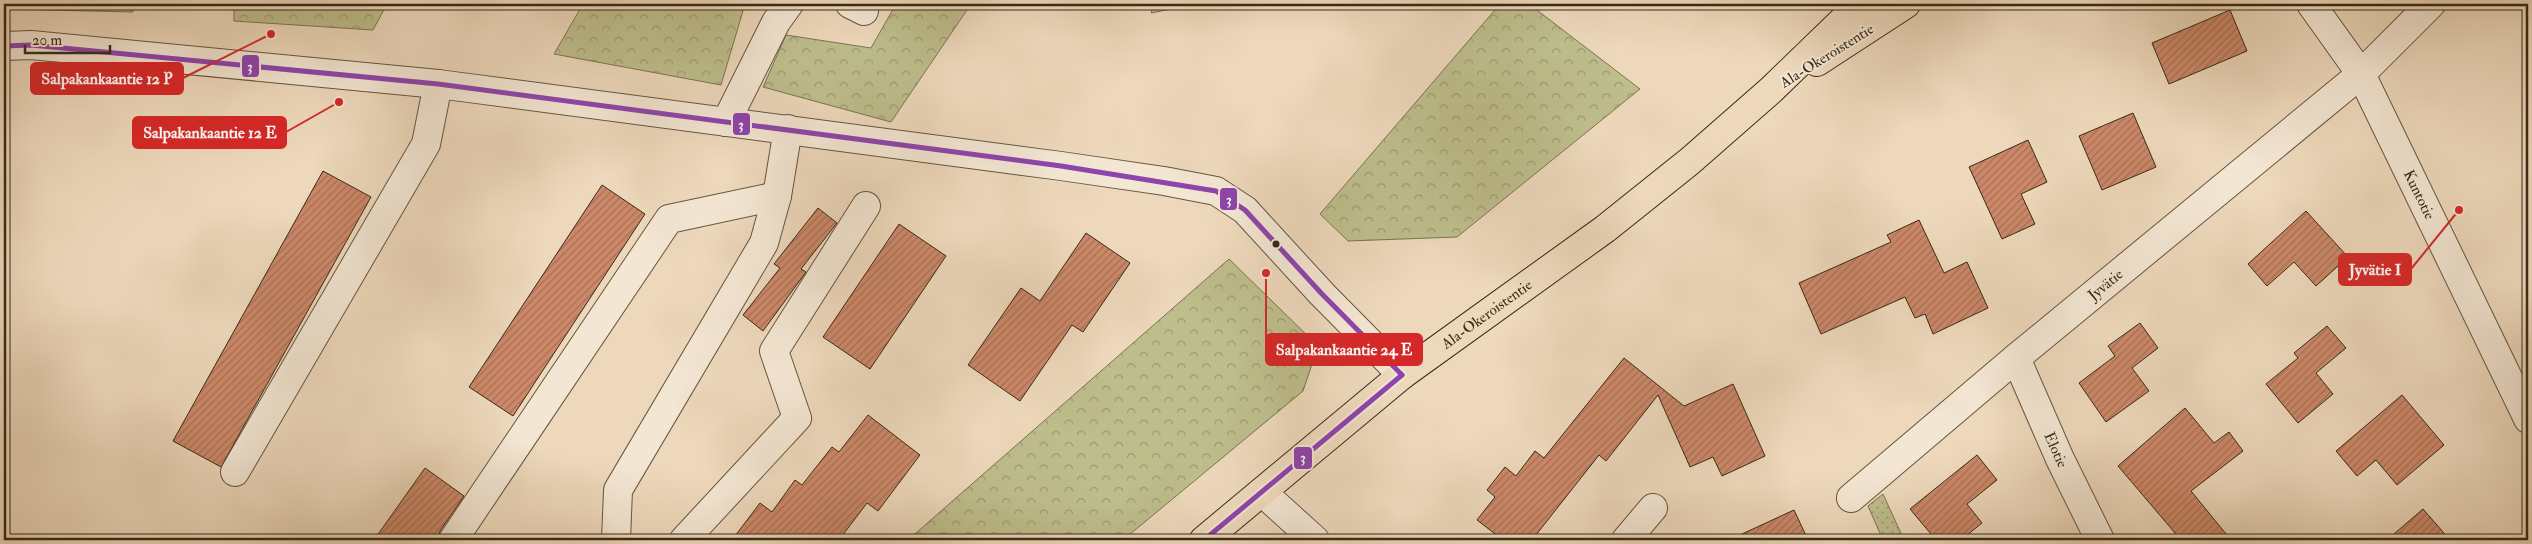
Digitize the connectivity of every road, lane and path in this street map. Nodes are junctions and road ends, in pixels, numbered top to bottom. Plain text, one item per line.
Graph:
1 (789, 4) edge
2 (1860, 4) edge
3 (1906, 4) edge
4 (2311, 4) edge
5 (2431, 4) edge
6 (4, 46) edge
7 (2361, 74) junction
8 (438, 84) junction
9 (1772, 90) junction
10 (726, 122) junction
11 (788, 129) junction
12 (778, 196) junction
13 (866, 206) dead end
14 (2016, 358) junction
15 (1402, 375) junction
16 (2528, 419) edge
17 (235, 472) dead end
18 (1262, 492) junction
19 (1851, 498) dead end
20 (1653, 508) dead end
21 (453, 540) edge
22 (616, 540) edge
23 (684, 540) edge
24 (1204, 540) edge
25 (1315, 540) edge
26 (1626, 540) edge
27 (2100, 540) edge

1 - 10 street
2 - 9 main road, Ala-Okeroistentie
3 - 9 main road, Ala-Okeroistentie
4 - 7 street, Kuntotie
5 - 7 street, Jyvätie
6 - 8 street
7 - 14 street, Jyvätie
7 - 16 street, Kuntotie
8 - 10 street
8 - 17 street
9 - 15 main road, Ala-Okeroistentie
10 - 11 street
11 - 12 street
11 - 15 street
12 - 21 street
12 - 22 street
13 - 23 street
14 - 19 street, Jyvätie
14 - 27 street, Elotie
15 - 18 main road, Ala-Okeroistentie
18 - 24 main road, Ala-Okeroistentie
18 - 25 street
20 - 26 street

